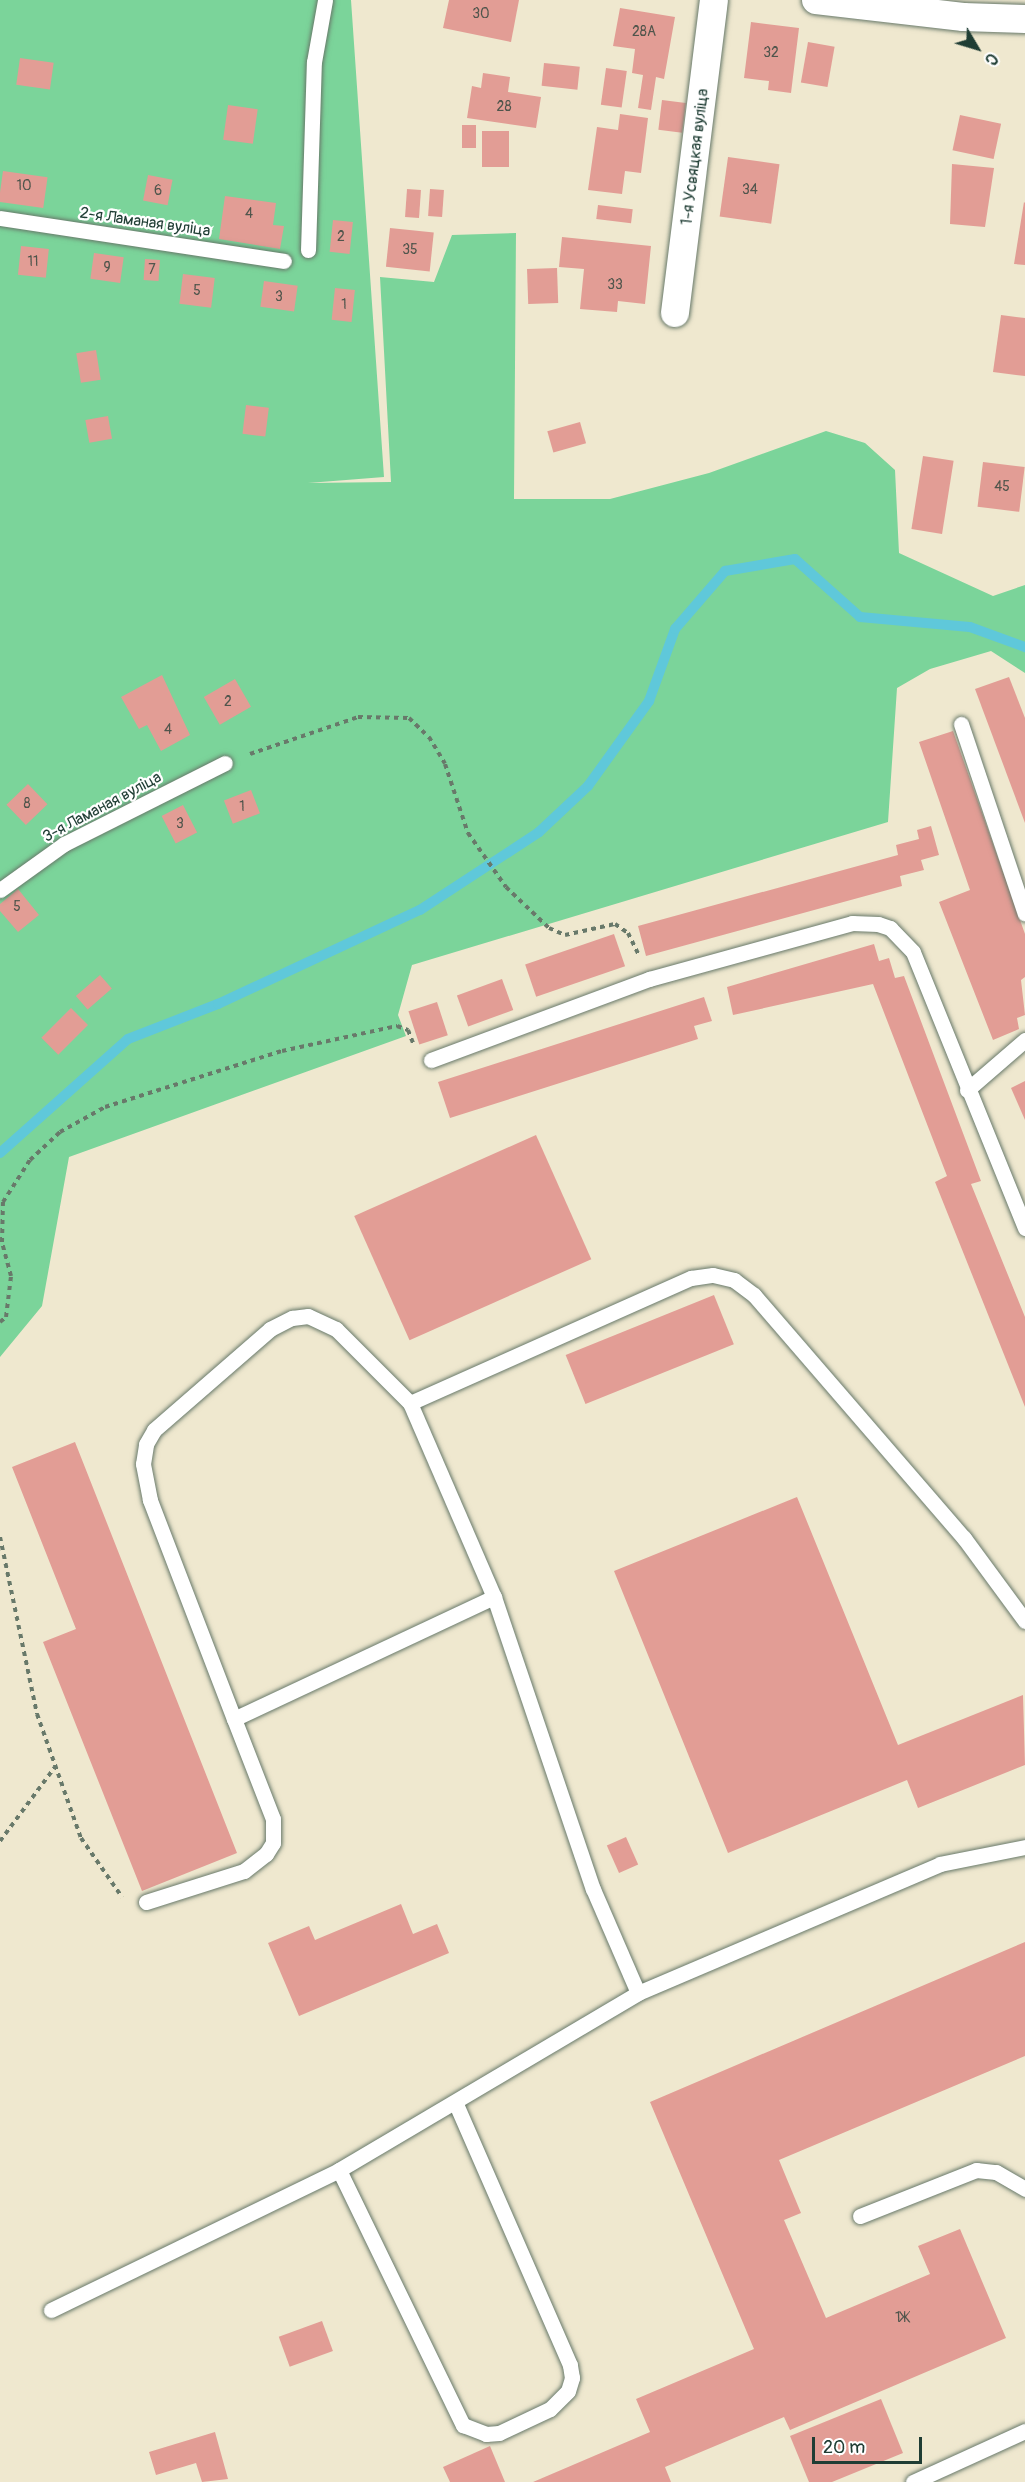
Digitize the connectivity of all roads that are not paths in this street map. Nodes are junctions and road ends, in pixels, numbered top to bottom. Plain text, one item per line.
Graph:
1 (325, 0) edge
2 (714, 0) edge
3 (816, 0) edge
4 (1025, 19) edge
5 (0, 219) edge
6 (308, 250) dead end
7 (284, 261) dead end
8 (675, 313) dead end
9 (962, 724) dead end
10 (225, 763) road end
11 (0, 890) edge
12 (1025, 914) edge
13 (1025, 1040) edge
14 (431, 1060) dead end
15 (967, 1090) junction
16 (1025, 1228) edge
17 (410, 1403) junction
18 (494, 1597) junction
19 (1025, 1621) edge
20 (234, 1719) junction
21 (1025, 1847) edge
22 (146, 1902) road end
23 (638, 1994) junction
24 (455, 2102) junction
25 (339, 2170) junction
26 (1025, 2189) edge
27 (860, 2216) dead end
28 (51, 2310) dead end
29 (1025, 2431) edge
30 (913, 2482) edge

1 - 6 lane
2 - 8 street, 1-я Усвяцкая вуліца
3 - 4 street
5 - 7 lane, 2-я Ламаная вуліца
9 - 12 lane
10 - 11 lane, 3-я Ламаная вуліца
13 - 15 lane
14 - 15 lane
15 - 16 lane
17 - 18 lane
17 - 19 lane
17 - 20 lane
18 - 20 lane
18 - 23 lane
20 - 22 lane
21 - 23 lane
23 - 24 lane
24 - 25 lane
24 - 25 lane
25 - 28 lane
26 - 27 lane
29 - 30 lane

